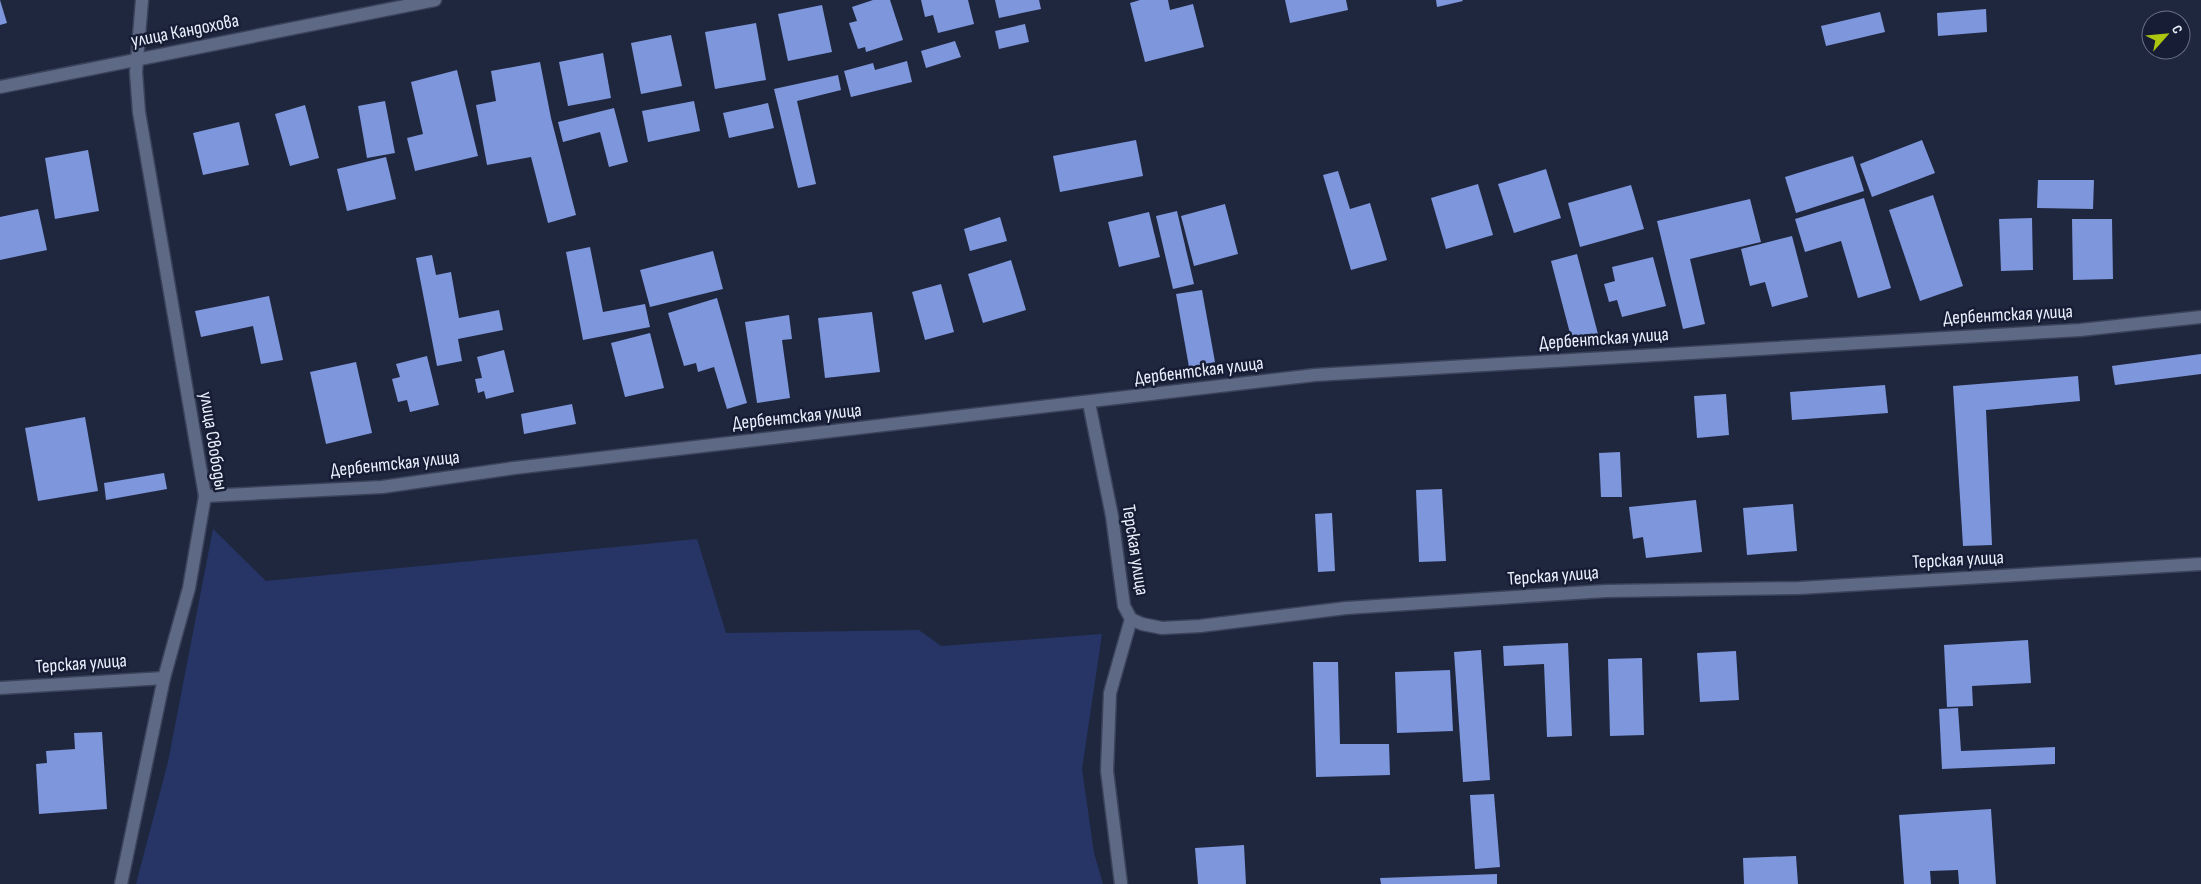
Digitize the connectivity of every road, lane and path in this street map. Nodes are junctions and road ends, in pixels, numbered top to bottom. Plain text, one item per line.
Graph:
1 (142, 0) edge
2 (435, 0) edge
3 (139, 58) junction
4 (0, 87) edge
5 (2201, 317) edge
6 (1089, 403) junction
7 (205, 496) junction
8 (2201, 564) edge
9 (1131, 619) junction
10 (164, 678) junction
11 (0, 688) edge
12 (120, 884) edge
13 (1121, 884) edge

1 - 3 street, улица Свободы
2 - 3 street, улица Кандохова
3 - 4 street, улица Кандохова
3 - 7 street, улица Свободы
5 - 6 street, Дербентская улица
6 - 7 street, Дербентская улица
6 - 9 street, Терская улица
7 - 10 street, улица Свободы
8 - 9 street, Терская улица
9 - 13 street
10 - 11 street, Терская улица
10 - 12 street, улица Свободы

